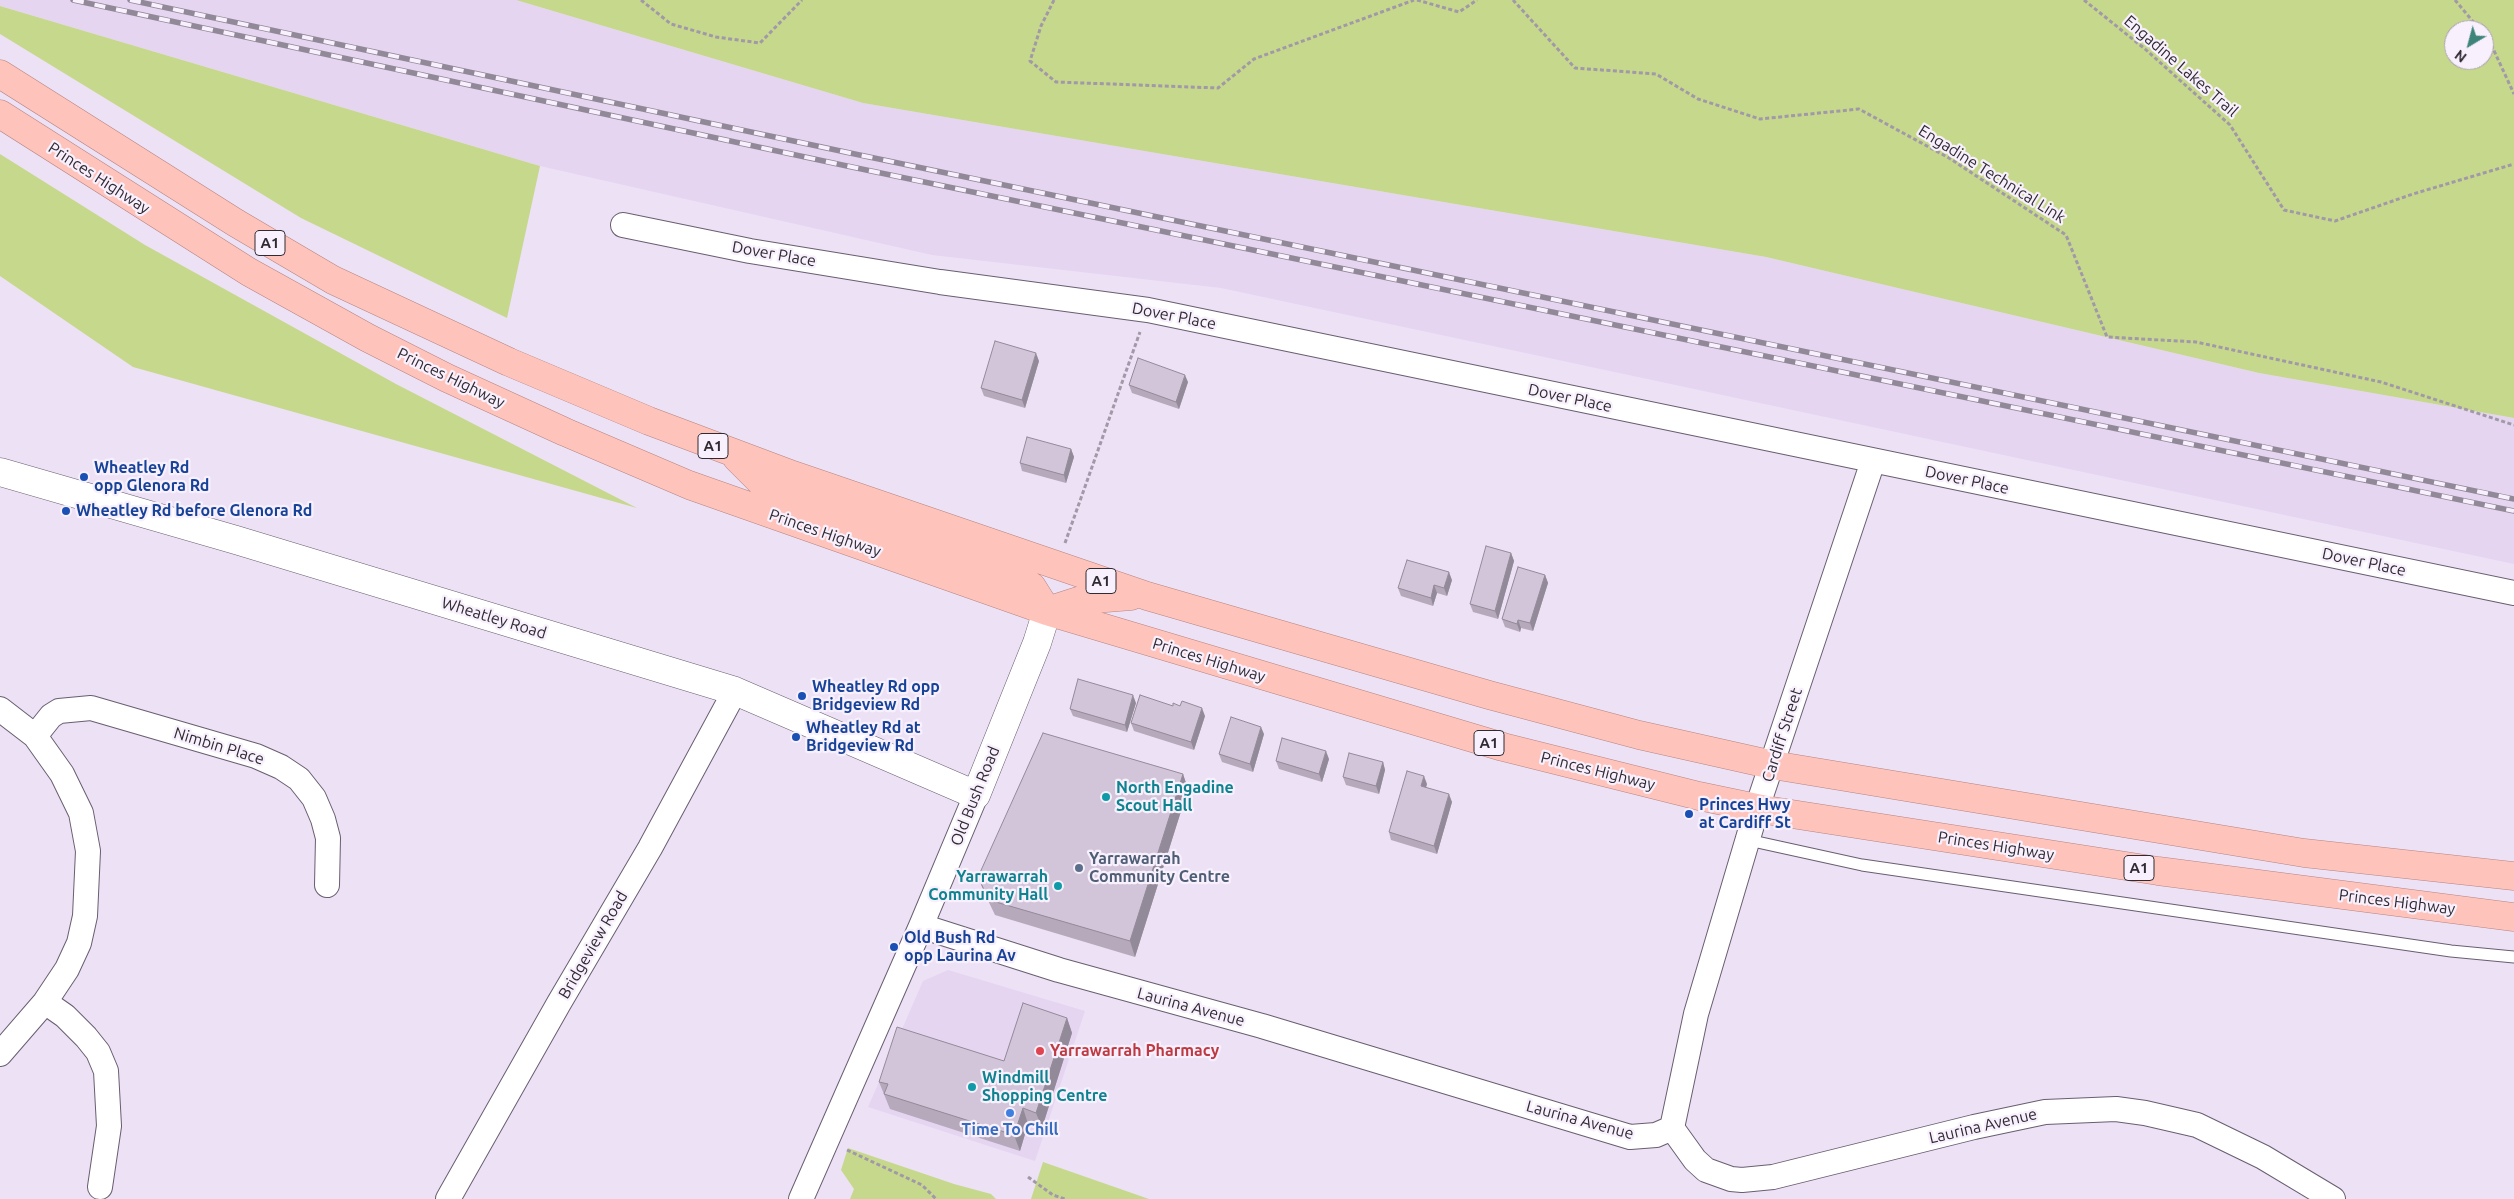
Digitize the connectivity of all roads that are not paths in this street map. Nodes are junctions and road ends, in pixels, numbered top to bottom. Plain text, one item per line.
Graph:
1 (0, 74) edge
2 (0, 114) edge
3 (623, 224) dead end
4 (733, 453) junction
5 (1873, 461) junction
6 (0, 472) edge
7 (2514, 593) edge
8 (1146, 596) junction
9 (1047, 611) junction
10 (735, 691) junction
11 (0, 709) edge
12 (35, 736) junction
13 (1773, 765) junction
14 (976, 795) junction
15 (1758, 808) junction
16 (1748, 840) junction
17 (2514, 876) edge
18 (327, 885) dead end
19 (2514, 917) edge
20 (922, 926) junction
21 (2514, 958) edge
22 (45, 1002) junction
23 (0, 1054) edge
24 (1672, 1128) junction
25 (100, 1186) dead end
26 (448, 1199) edge
27 (800, 1199) edge
28 (2333, 1199) edge

1 - 4 highway, Princes Highway / A1
2 - 9 highway, Princes Highway / A1
3 - 5 street, Dover Place
4 - 8 highway, Princes Highway / A1
4 - 9 highway
5 - 7 street, Dover Place
5 - 13 street, Cardiff Street
6 - 10 street, Wheatley Road
8 - 9 highway
8 - 13 highway, Princes Highway / A1
9 - 14 street, Old Bush Road
9 - 15 highway, Princes Highway / A1
10 - 14 street, Wheatley Road
10 - 26 street, Bridgeview Road
11 - 12 street
12 - 18 street, Nimbin Place
12 - 22 street
13 - 15 street, Cardiff Street
13 - 17 highway, Princes Highway / A1
14 - 20 street, Old Bush Road
15 - 16 street, Cardiff Street
15 - 19 highway, Princes Highway / A1
16 - 21 lane
16 - 24 street, Cardiff Street
20 - 24 street, Laurina Avenue
20 - 27 street, Old Bush Road
22 - 23 street
22 - 25 street
24 - 28 street, Laurina Avenue

